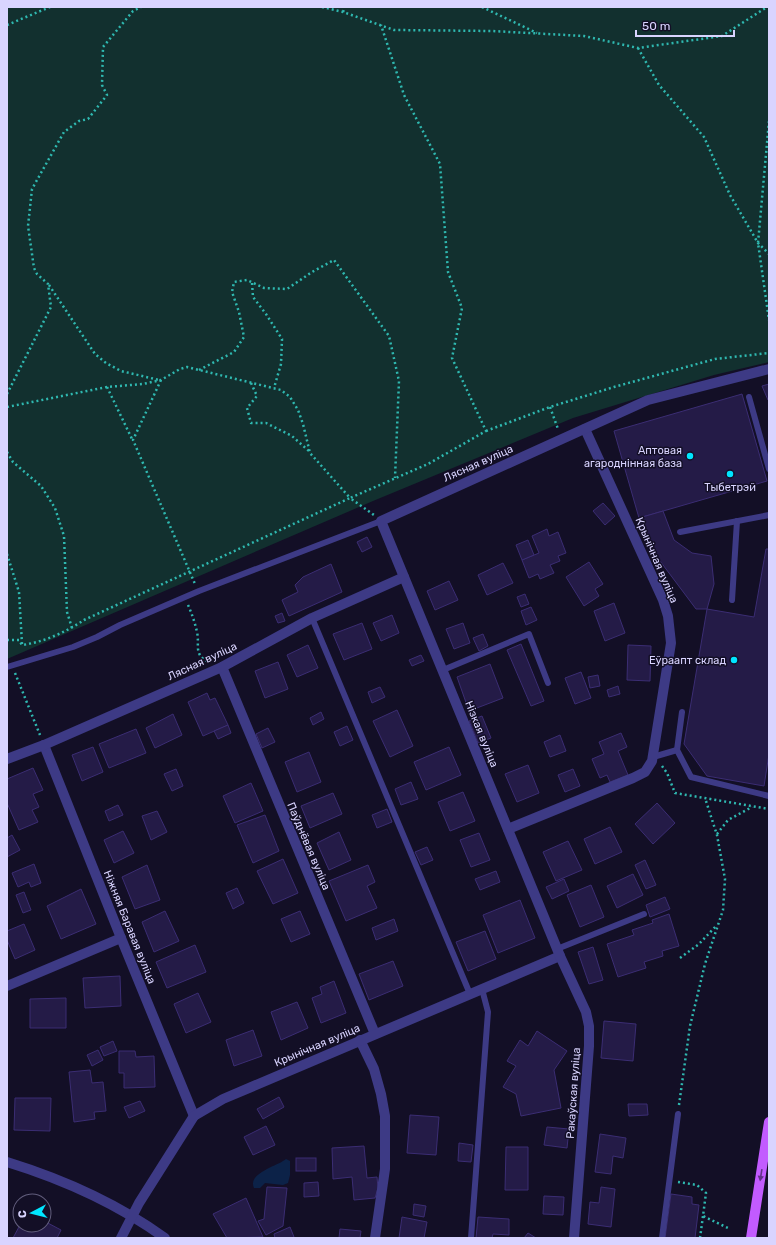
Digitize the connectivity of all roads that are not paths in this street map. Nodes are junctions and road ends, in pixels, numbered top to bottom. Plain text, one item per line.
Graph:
1 (769, 369) edge
2 (749, 397) dead end
3 (585, 429) junction
4 (769, 469) edge
5 (769, 515) edge
6 (381, 521) junction
7 (737, 521) junction
8 (680, 532) dead end
9 (404, 577) junction
10 (732, 600) dead end
11 (312, 618) junction
12 (10, 666) edge
13 (222, 667) junction
14 (443, 670) junction
15 (548, 683) dead end
16 (682, 712) dead end
17 (44, 745) junction
18 (677, 750) junction
19 (653, 757) junction
20 (7, 760) edge
21 (769, 796) edge
22 (508, 829) junction
23 (644, 914) dead end
24 (121, 938) junction
25 (559, 953) junction
26 (7, 986) edge
27 (482, 989) junction
28 (470, 994) junction
29 (375, 1034) junction
30 (360, 1040) junction
31 (678, 1114) road end
32 (194, 1116) junction
33 (769, 1122) edge
34 (7, 1162) edge
35 (132, 1216) junction
36 (122, 1238) edge
37 (165, 1238) edge
38 (375, 1238) edge
39 (471, 1238) edge
40 (574, 1238) edge
41 (662, 1238) edge
42 (751, 1238) edge

1 - 3 street, Лясная вуліца
2 - 4 lane
3 - 6 street, Лясная вуліца
3 - 19 street, Крынічная вуліца
5 - 7 lane
6 - 9 street, Нізкая вуліца
6 - 12 lane
7 - 8 lane
7 - 10 lane
9 - 11 street, Лясная вуліца
9 - 14 street, Нізкая вуліца
11 - 13 street, Лясная вуліца
11 - 28 lane
13 - 17 street, Лясная вуліца
13 - 29 street, Паўднёвая вуліца
14 - 15 lane
14 - 22 street, Нізкая вуліца
16 - 18 lane
17 - 20 street, Лясная вуліца
17 - 24 street, Ніжняя Баравая вуліца
18 - 19 lane
18 - 21 lane
19 - 22 street, Крынічная вуліца
22 - 25 street, Нізкая вуліца
23 - 25 lane
24 - 26 street
24 - 32 street, Ніжняя Баравая вуліца
25 - 27 street, Крынічная вуліца
25 - 40 street, Ракаўская вуліца
27 - 28 street, Крынічная вуліца
27 - 39 lane
28 - 29 street, Крынічная вуліца
29 - 30 street, Крынічная вуліца
30 - 32 street, Крынічная вуліца
30 - 38 street
31 - 41 lane
32 - 35 street, Крынічная вуліца
33 -> 42 main road
34 - 35 street
35 - 36 street, Крынічная вуліца
35 - 37 street

